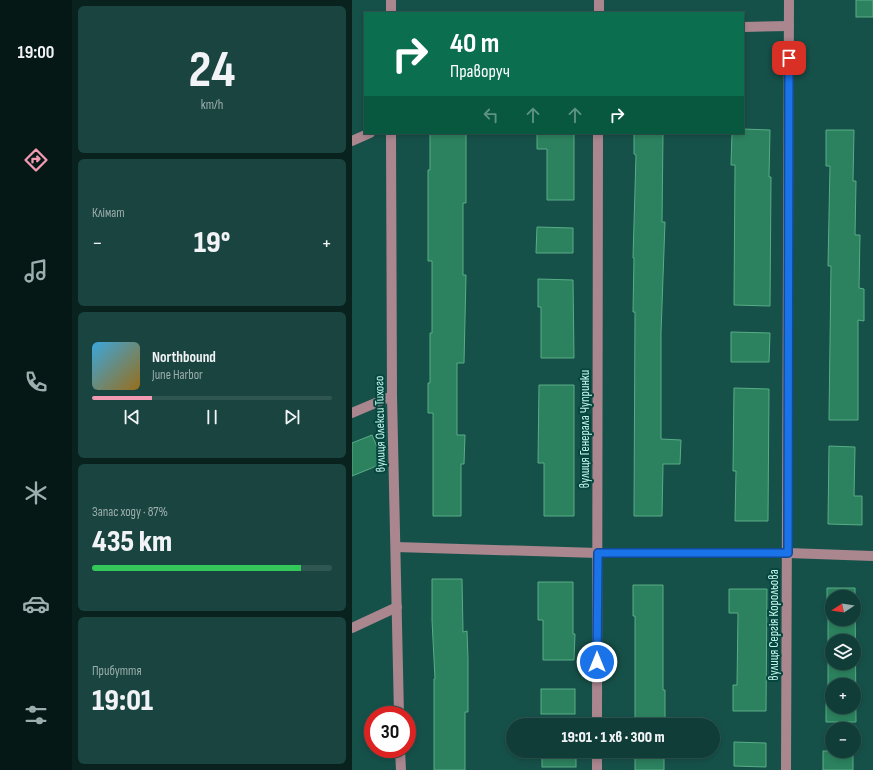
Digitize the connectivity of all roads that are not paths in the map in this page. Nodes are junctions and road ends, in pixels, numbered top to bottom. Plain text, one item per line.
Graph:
1 (391, 0) edge
2 (599, 0) edge
3 (789, 0) edge
4 (391, 12) edge
5 (599, 12) edge
6 (789, 26) junction
7 (744, 27) edge
8 (368, 134) edge
9 (391, 134) edge
10 (598, 134) edge
11 (352, 141) edge
12 (392, 396) junction
13 (352, 413) edge
14 (396, 547) junction
15 (598, 553) junction
16 (788, 553) junction
17 (873, 556) edge
18 (397, 607) junction
19 (352, 628) edge
20 (399, 706) edge
21 (597, 718) edge
22 (400, 758) edge
23 (597, 758) edge
24 (401, 770) edge
25 (597, 770) edge
26 (786, 770) edge

1 - 4 street
2 - 5 street
3 - 6 street, вулиця Сергія Корольова
6 - 7 street
6 - 16 street, вулиця Сергія Корольова
8 - 11 street
9 - 12 street, вулиця Олекси Тихого
10 - 15 street, вулиця Генерала Чупринки
12 - 13 street
12 - 14 street, вулиця Олекси Тихого
14 - 15 street
14 - 18 street, вулиця Олекси Тихого
15 - 16 street
15 - 21 street, вулиця Генерала Чупринки
16 - 17 street
16 - 26 street, вулиця Сергія Корольова
18 - 19 street
18 - 20 street, вулиця Олекси Тихого
22 - 24 street
23 - 25 street

